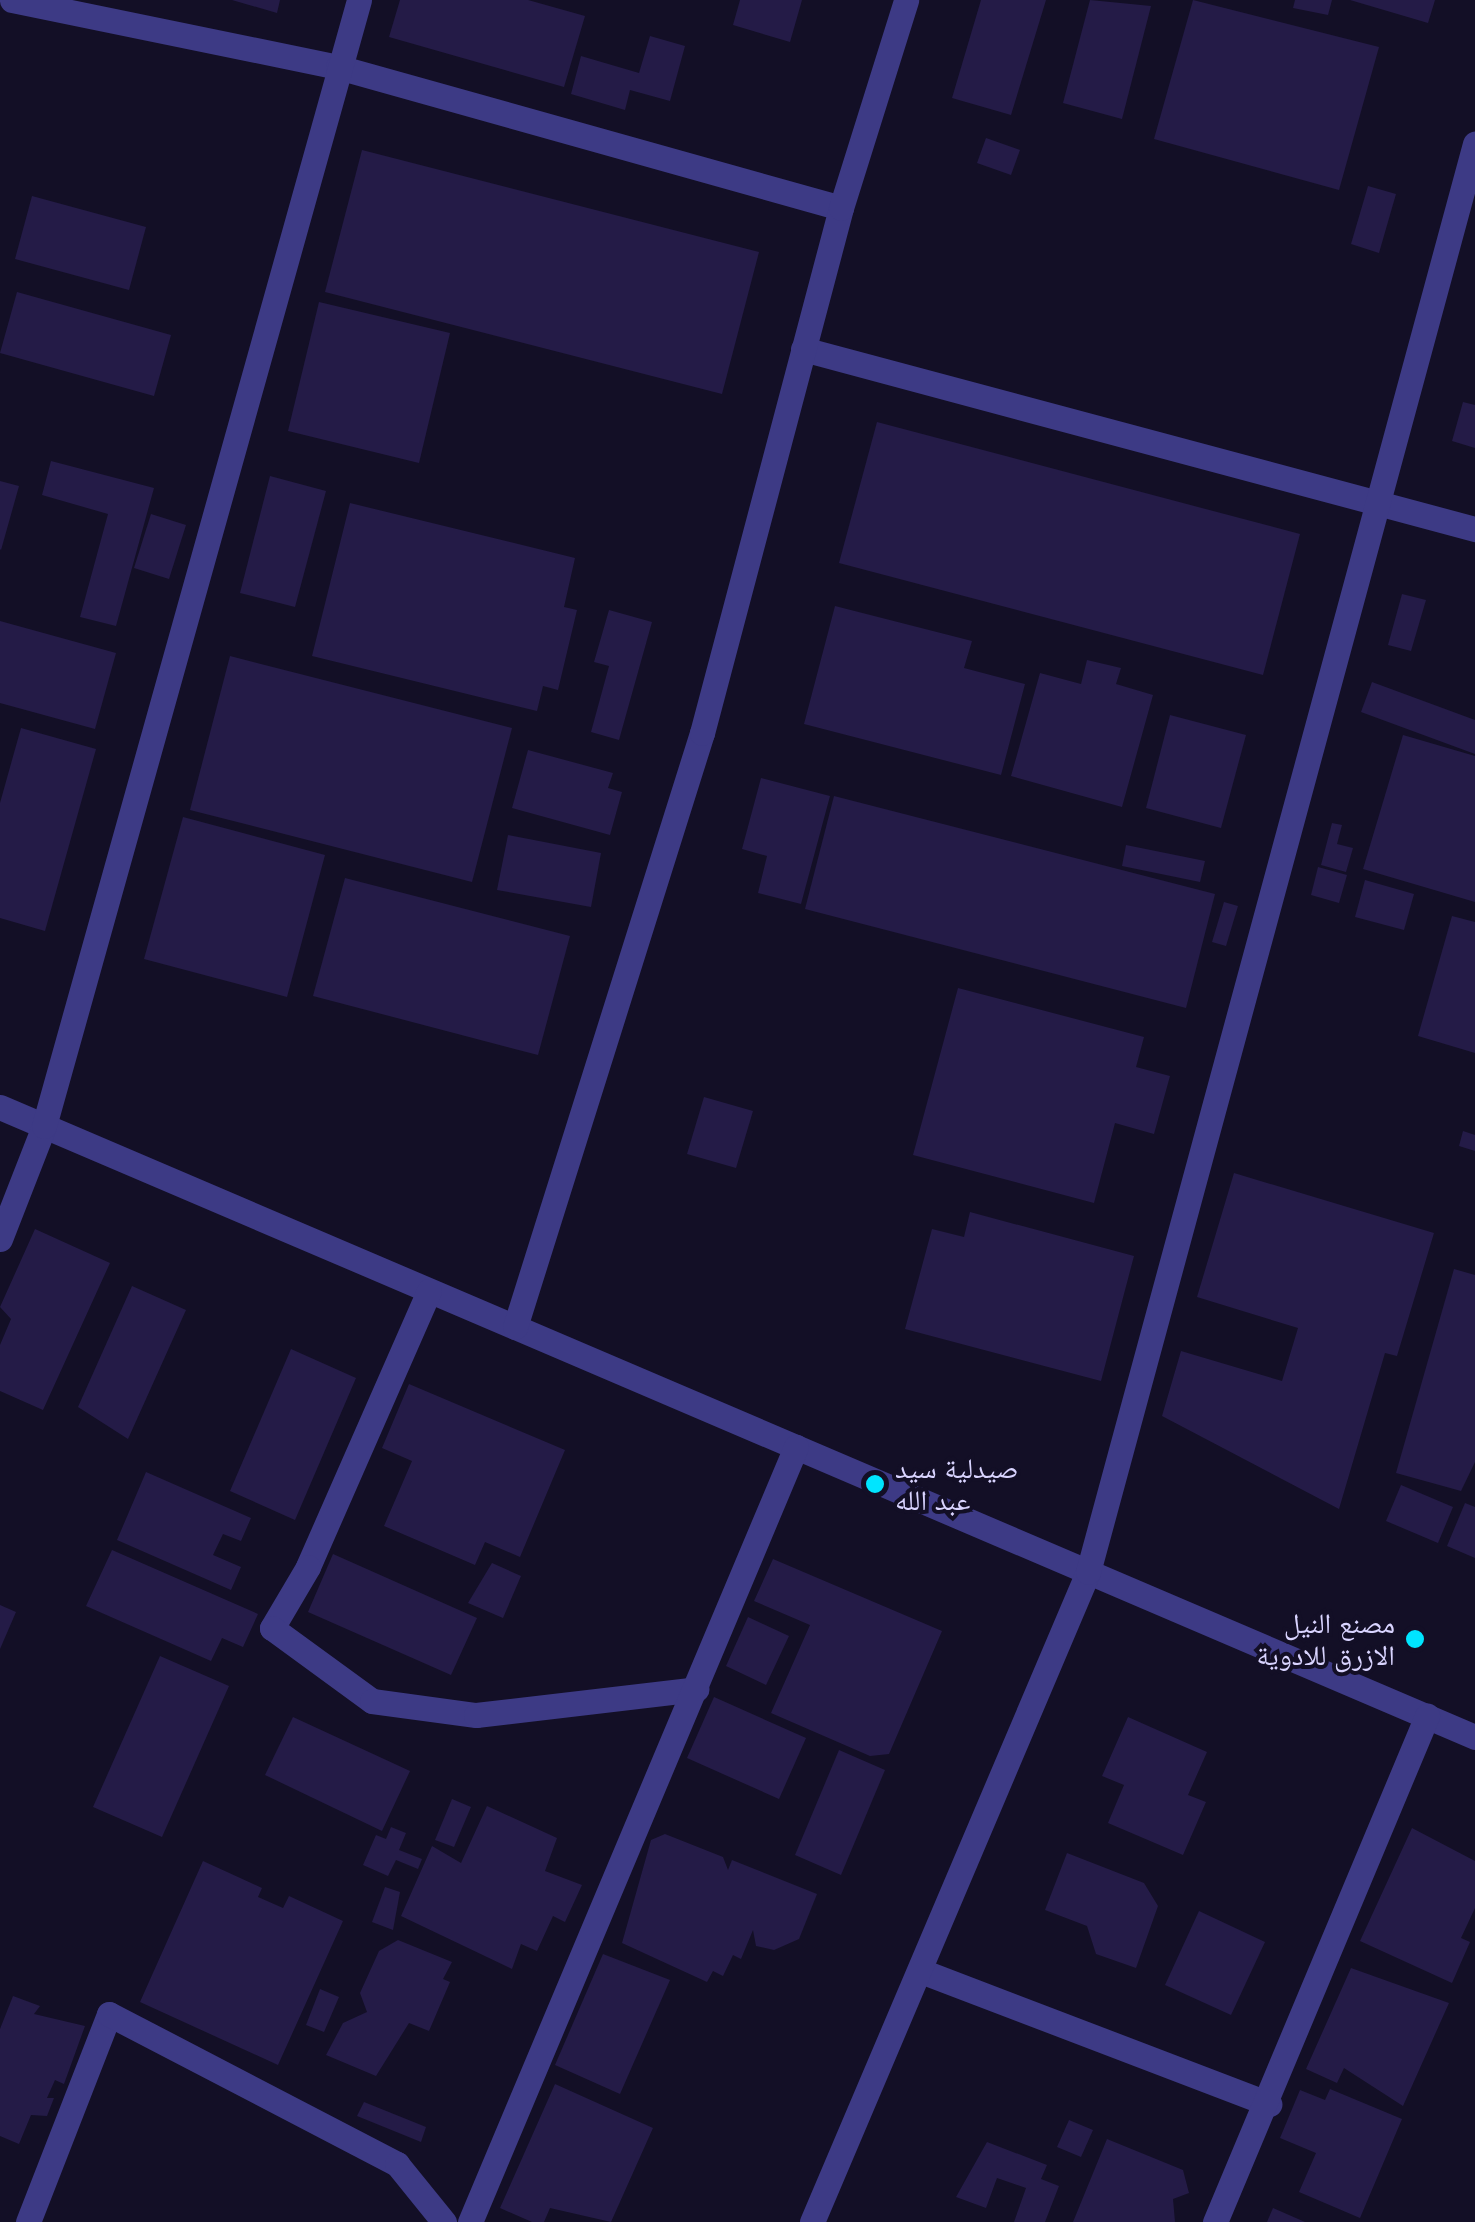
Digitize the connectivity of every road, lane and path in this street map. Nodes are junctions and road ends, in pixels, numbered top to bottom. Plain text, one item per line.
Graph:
1 (12, 0) edge
2 (359, 0) edge
3 (906, 0) edge
4 (338, 67) junction
5 (1475, 144) edge
6 (840, 208) junction
7 (803, 348) junction
8 (1380, 502) junction
9 (1475, 529) edge
10 (0, 1107) edge
11 (44, 1126) junction
12 (0, 1239) edge
13 (429, 1291) junction
14 (516, 1327) junction
15 (796, 1448) junction
16 (1088, 1572) junction
17 (696, 1689) junction
18 (1427, 1716) junction
19 (1475, 1737) edge
20 (922, 1971) junction
21 (1268, 2104) junction
22 (28, 2222) edge
23 (444, 2222) edge
24 (470, 2222) edge
25 (812, 2222) edge
26 (1215, 2222) edge

1 - 4 street
2 - 4 street
3 - 6 street
4 - 6 street
4 - 11 street
5 - 8 street
6 - 7 street
7 - 8 street
7 - 14 street
8 - 9 street
8 - 16 street
10 - 11 street
11 - 12 street
11 - 13 street
13 - 14 street
13 - 17 street
14 - 15 street
15 - 16 street
15 - 17 street
16 - 18 street
16 - 20 street
17 - 24 street
18 - 19 street
18 - 21 street
20 - 21 street
20 - 25 street
21 - 26 street
22 - 23 street

